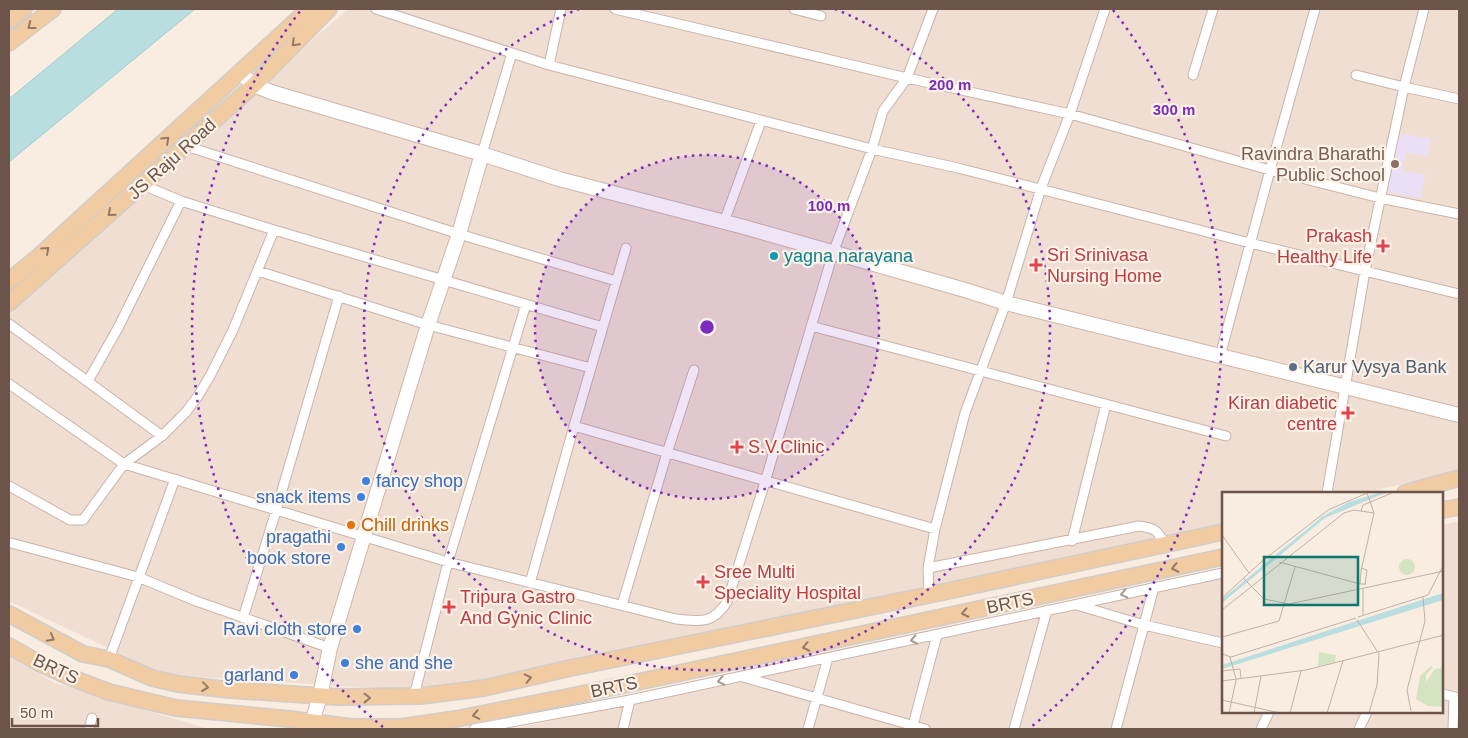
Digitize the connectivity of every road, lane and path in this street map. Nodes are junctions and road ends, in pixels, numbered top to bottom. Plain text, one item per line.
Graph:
1 (24, 9) edge
2 (53, 9) edge
3 (309, 9) edge
4 (329, 9) edge
5 (376, 9) edge
6 (562, 9) edge
7 (615, 9) edge
8 (794, 9) edge
9 (933, 9) edge
10 (1105, 9) edge
11 (1213, 9) edge
12 (1315, 9) edge
13 (1424, 9) edge
14 (295, 16) edge
15 (821, 16) dead end
16 (9, 21) edge
17 (9, 43) edge
18 (512, 53) junction
19 (549, 65) junction
20 (239, 72) junction
21 (1193, 74) dead end
22 (1356, 76) dead end
23 (907, 78) junction
24 (254, 85) junction
25 (1404, 87) junction
26 (1459, 99) edge
27 (1070, 114) junction
28 (760, 121) junction
29 (186, 146) junction
30 (872, 149) junction
31 (482, 154) junction
32 (1270, 170) junction
33 (143, 185) junction
34 (1041, 188) junction
35 (1380, 198) junction
36 (181, 201) junction
37 (1459, 214) edge
38 (724, 222) junction
39 (274, 230) junction
40 (458, 234) junction
41 (1250, 243) junction
42 (626, 248) dead end
43 (833, 253) junction
44 (258, 271) junction
45 (1365, 271) junction
46 (443, 279) junction
47 (9, 281) edge
48 (616, 281) junction
49 (1459, 294) edge
50 (338, 296) junction
51 (9, 303) edge
52 (526, 304) junction
53 (1006, 304) junction
54 (9, 324) edge
55 (428, 325) junction
56 (811, 326) junction
57 (603, 327) junction
58 (513, 348) junction
59 (1220, 356) junction
60 (591, 368) junction
61 (694, 370) dead end
62 (980, 370) junction
63 (88, 381) junction
64 (9, 384) edge
65 (1344, 387) junction
66 (1106, 404) junction
67 (1459, 415) edge
68 (574, 426) junction
69 (162, 436) junction
70 (1226, 436) dead end
71 (667, 452) junction
72 (124, 464) junction
73 (1459, 478) edge
74 (175, 479) junction
75 (765, 482) junction
76 (9, 486) edge
77 (1327, 492) edge
78 (1409, 492) edge
79 (1459, 507) edge
80 (1443, 510) edge
81 (276, 511) junction
82 (935, 529) junction
83 (1222, 532) edge
84 (365, 537) junction
85 (1072, 541) junction
86 (11, 542) dead end
87 (1164, 545) junction
88 (1222, 558) edge
89 (448, 562) junction
90 (928, 568) junction
91 (1222, 573) edge
92 (138, 577) junction
93 (530, 583) junction
94 (1154, 587) junction
95 (929, 595) junction
96 (622, 605) junction
97 (1076, 605) junction
98 (1047, 610) junction
99 (9, 614) edge
100 (243, 618) junction
101 (1144, 625) junction
102 (938, 635) junction
103 (1222, 643) edge
104 (9, 646) edge
105 (330, 648) junction
106 (828, 658) junction
107 (109, 659) junction
108 (742, 676) junction
109 (1443, 694) edge
110 (320, 696) junction
111 (414, 696) junction
112 (817, 698) junction
113 (1457, 698) edge
114 (630, 700) junction
115 (1269, 713) edge
116 (1367, 713) edge
117 (92, 718) dead end
118 (315, 727) edge
119 (912, 727) edge
120 (89, 729) edge
121 (474, 729) edge
122 (623, 729) edge
123 (808, 729) edge
124 (926, 729) edge
125 (1014, 729) edge
126 (1116, 729) edge
127 (1261, 729) edge
128 (1359, 729) edge
129 (1453, 729) edge

1 - 16 main road
2 -> 17 main road
3 - 14 main road, JS Raju Road
4 -> 24 main road, JS Raju Road
5 - 18 street
6 - 19 street
7 - 23 street
8 - 15 street
9 - 23 street
10 - 27 street
11 - 21 street
12 - 32 street
13 - 25 street
14 - 20 main road, JS Raju Road
18 - 19 street
18 - 31 street
19 - 28 street
20 - 24 street
47 -> 20 main road, JS Raju Road
22 - 25 street
23 - 27 street
23 - 30 street
24 - 29 main road, JS Raju Road
24 - 31 street
25 - 26 street
25 - 35 street
27 - 32 street
27 - 34 street
28 - 30 street
28 - 38 street
29 - 33 main road, JS Raju Road
29 - 40 street
30 - 34 street
30 - 43 street
31 - 38 street
31 - 40 street
32 - 35 street
32 - 41 street
33 - 36 street
33 -> 51 main road, JS Raju Road
34 - 41 street
34 - 53 street
35 - 37 street
35 - 45 street
36 - 39 street
36 - 63 street
38 - 43 street
39 - 44 street
39 - 46 street
40 - 46 street
40 - 48 street
41 - 45 street
41 - 59 street
42 - 48 street
43 - 53 street
43 - 56 street
44 - 50 street
44 - 69 street
45 - 49 street
45 - 65 street
46 - 52 street
46 - 55 street
48 - 57 street
50 - 55 street
50 - 81 street
52 - 57 street
52 - 58 street
53 - 59 street
53 - 62 street
54 - 63 street
55 - 58 street
55 - 84 street
56 - 62 street
56 - 75 street
57 - 60 street
58 - 60 street
58 - 89 street
59 - 65 street
60 - 68 street
61 - 71 street
62 - 66 street
62 - 82 street
63 - 69 street
64 - 72 street
65 - 67 street
65 - 77 street
66 - 70 street
66 - 85 street
68 - 71 street
68 - 93 street
69 - 72 street
71 - 75 street
71 - 96 street
72 - 74 street
72 - 76 street
73 - 78 main road
74 - 81 street
74 - 92 street
75 - 82 street
75 - 96 street
79 - 80 main road
81 - 84 street
81 - 100 street
82 - 90 street
83 - 87 main road
84 - 89 street
84 - 105 street
85 - 87 street
85 - 90 street
86 - 92 street
87 - 95 main road
88 -> 118 main road, BRTS
89 - 93 street
89 - 111 street
90 - 95 street
91 - 94 street
92 - 100 street
92 - 107 street
93 - 96 street
94 -> 97 street
94 - 101 street
111 -> 95 main road
97 - 98 street
97 - 101 street
98 - 102 street
98 - 125 street
99 -> 107 main road
100 - 105 street
101 - 103 street
101 - 126 street
102 -> 106 street
102 - 119 street
104 - 118 main road, BRTS
105 - 110 street
106 - 108 street
106 - 112 street
107 -> 110 main road
108 - 112 street
108 -> 114 street
109 - 113 street
110 -> 111 main road
110 - 118 street
112 - 119 street
112 - 123 street
113 - 129 street
114 - 121 street
114 - 122 street
115 - 127 street
116 - 128 street
117 - 120 street
119 - 124 street

